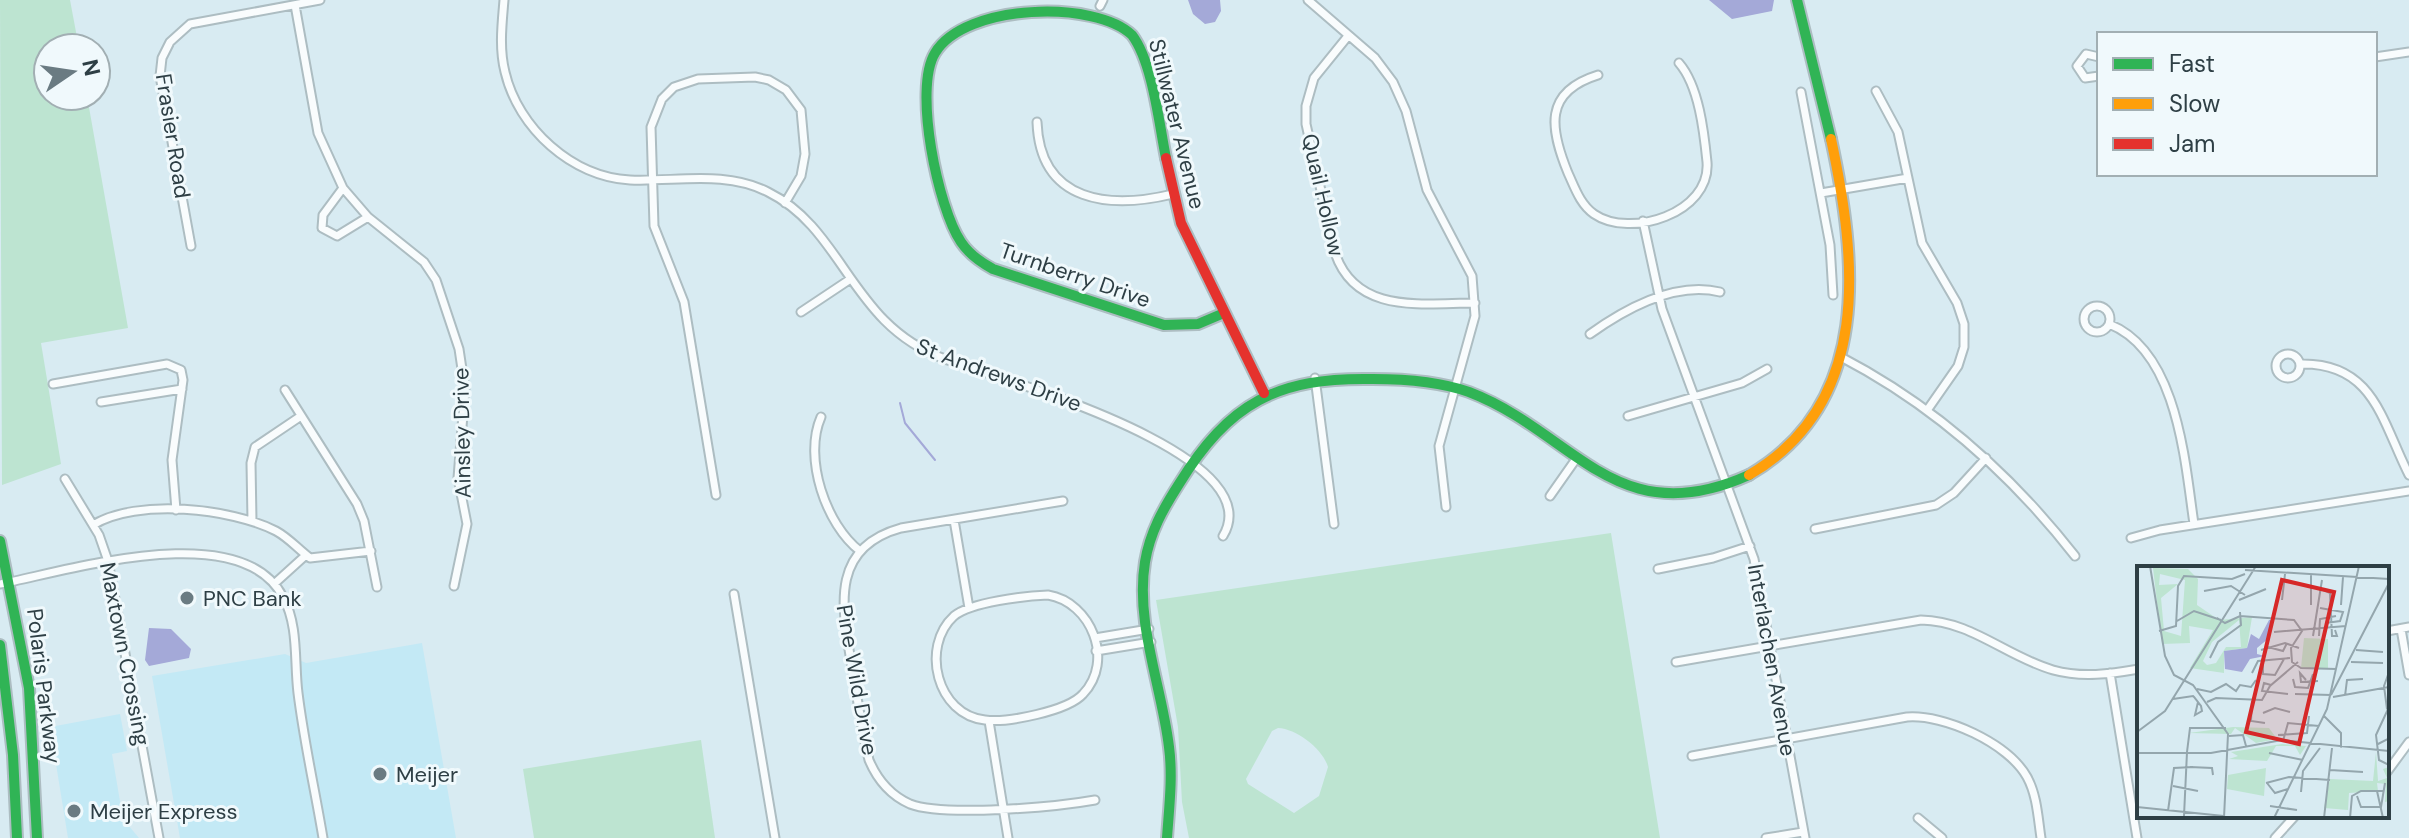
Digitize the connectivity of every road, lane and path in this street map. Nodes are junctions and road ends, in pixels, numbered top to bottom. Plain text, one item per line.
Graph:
1 (320, 0) edge
2 (504, 0) edge
3 (1067, 0) edge
4 (1308, 0) edge
5 (1797, 0) edge
6 (1099, 3) edge
7 (295, 5) junction
8 (1348, 36) junction
9 (2409, 52) edge
10 (2097, 57) edge
11 (2377, 57) edge
12 (1679, 63) dead end
13 (1598, 75) dead end
14 (2097, 76) edge
15 (1876, 91) dead end
16 (1801, 92) dead end
17 (1037, 122) dead end
18 (1908, 178) junction
19 (652, 180) junction
20 (343, 188) junction
21 (1840, 190) junction
22 (1821, 193) junction
23 (1173, 194) junction
24 (785, 203) junction
25 (368, 217) junction
26 (1643, 221) junction
27 (191, 246) dead end
28 (849, 280) junction
29 (1720, 292) dead end
30 (1833, 295) dead end
31 (1659, 297) junction
32 (1475, 303) junction
33 (801, 312) dead end
34 (1224, 313) junction
35 (2109, 324) dead end
36 (1590, 334) dead end
37 (1841, 357) junction
38 (2300, 364) dead end
39 (1767, 369) dead end
40 (1315, 378) junction
41 (53, 384) dead end
42 (1454, 387) junction
43 (182, 389) junction
44 (285, 390) dead end
45 (1264, 393) junction
46 (1695, 399) junction
47 (101, 402) dead end
48 (1928, 409) junction
49 (301, 416) junction
50 (1628, 416) dead end
51 (821, 417) dead end
52 (1986, 458) junction
53 (1576, 459) junction
54 (1191, 464) junction
55 (2409, 475) edge
56 (65, 479) dead end
57 (1726, 485) junction
58 (2409, 491) edge
59 (716, 495) dead end
60 (1550, 496) dead end
61 (1063, 501) dead end
62 (1446, 507) dead end
63 (176, 510) junction
64 (954, 520) junction
65 (252, 521) junction
66 (1334, 524) dead end
67 (2194, 524) junction
68 (93, 525) junction
69 (1815, 529) dead end
70 (1223, 536) dead end
71 (2131, 538) dead end
72 (0, 541) edge
73 (1750, 546) junction
74 (371, 551) junction
75 (860, 551) junction
76 (306, 555) junction
77 (2075, 556) dead end
78 (108, 561) junction
79 (1658, 569) dead end
80 (5, 583) edge
81 (274, 584) junction
82 (454, 586) dead end
83 (377, 587) dead end
84 (734, 594) dead end
85 (969, 608) junction
86 (2405, 628) edge
87 (1149, 629) junction
88 (1095, 638) junction
89 (1151, 642) junction
90 (0, 645) edge
91 (1770, 645) junction
92 (1096, 651) junction
93 (1676, 662) dead end
94 (2137, 669) edge
95 (2110, 673) junction
96 (2409, 675) edge
97 (989, 721) junction
98 (1787, 738) junction
99 (2409, 742) edge
100 (1692, 756) dead end
101 (2389, 769) edge
102 (1095, 800) dead end
103 (1003, 808) junction
104 (1918, 818) dead end
105 (2293, 818) edge
106 (1804, 835) edge
107 (17, 838) edge
108 (37, 838) edge
109 (159, 838) edge
110 (323, 838) edge
111 (775, 838) edge
112 (1008, 838) edge
113 (1167, 838) edge
114 (1766, 838) edge
115 (1942, 838) edge
116 (2041, 838) edge
117 (2137, 838) edge
118 (2275, 838) edge

1 - 7 street, Frasier Road
2 - 19 street, St Andrews Drive
3 - 34 street, Turnberry Drive
4 - 8 street
5 - 21 street
6 - 23 street, Stillwater Avenue
7 - 20 street, Ainsley Drive
7 - 27 street, Frasier Road
8 - 32 street
8 - 32 street, Quail Hollow
9 - 11 street
10 - 14 street
12 - 26 street
13 - 26 street
15 - 18 street
16 - 22 street
17 - 23 street
18 - 21 street
18 - 48 street
19 - 24 street, St Andrews Drive
19 - 24 street
19 - 59 street
20 - 25 street, Ainsley Drive
20 - 25 street
21 - 22 street
21 - 37 street
22 - 30 street
23 - 34 street, Stillwater Avenue
24 - 28 street, St Andrews Drive
25 - 82 street, Ainsley Drive
26 - 31 street, Interlachen Avenue
28 - 33 street
28 - 54 street, St Andrews Drive
29 - 31 street
31 - 36 street
31 - 46 street, Interlachen Avenue
32 - 42 street
34 - 45 street, Stillwater Avenue
35 - 67 street
37 - 48 street
37 - 57 street
38 - 55 street
39 - 46 street
40 - 42 street
40 - 45 street
40 - 66 street
41 - 43 street
42 - 53 street
42 - 62 street
43 - 47 street
43 - 63 street
44 - 49 street
45 - 54 street
46 - 50 street
46 - 57 street, Interlachen Avenue
48 - 52 street
49 - 65 street
49 - 74 street
51 - 75 street
52 - 69 street
52 - 77 street
53 - 57 street
53 - 60 street
54 - 70 street, St Andrews Drive
54 - 87 street
56 - 68 street, Maxtown Crossing
57 - 73 street, Interlachen Avenue
58 - 67 street
61 - 64 street
63 - 65 street
63 - 68 street
64 - 75 street
64 - 85 street
65 - 76 street
67 - 71 street
68 - 78 street, Maxtown Crossing
72 - 80 street, Polaris Parkway
73 - 79 street
73 - 91 street, Interlachen Avenue
74 - 76 street
74 - 83 street
75 - 103 street, Pine Wild Drive
76 - 81 street
78 - 80 street
78 - 81 street
78 - 109 street, Maxtown Crossing
80 - 108 street, Polaris Parkway
81 - 110 street
84 - 111 street
85 - 88 street
85 - 97 street
86 - 96 street
87 - 88 street
87 - 89 street
88 - 92 street
89 - 92 street
89 - 113 street
90 - 107 street, Polaris Parkway
91 - 93 street
91 - 95 street
91 - 98 street, Interlachen Avenue
92 - 97 street
94 - 95 street
95 - 117 street
97 - 103 street
98 - 100 street
98 - 106 street, Interlachen Avenue
98 - 116 street
99 - 101 street
102 - 103 street, Pine Wild Drive
103 - 112 street
104 - 115 street
105 - 118 street
106 - 114 street

